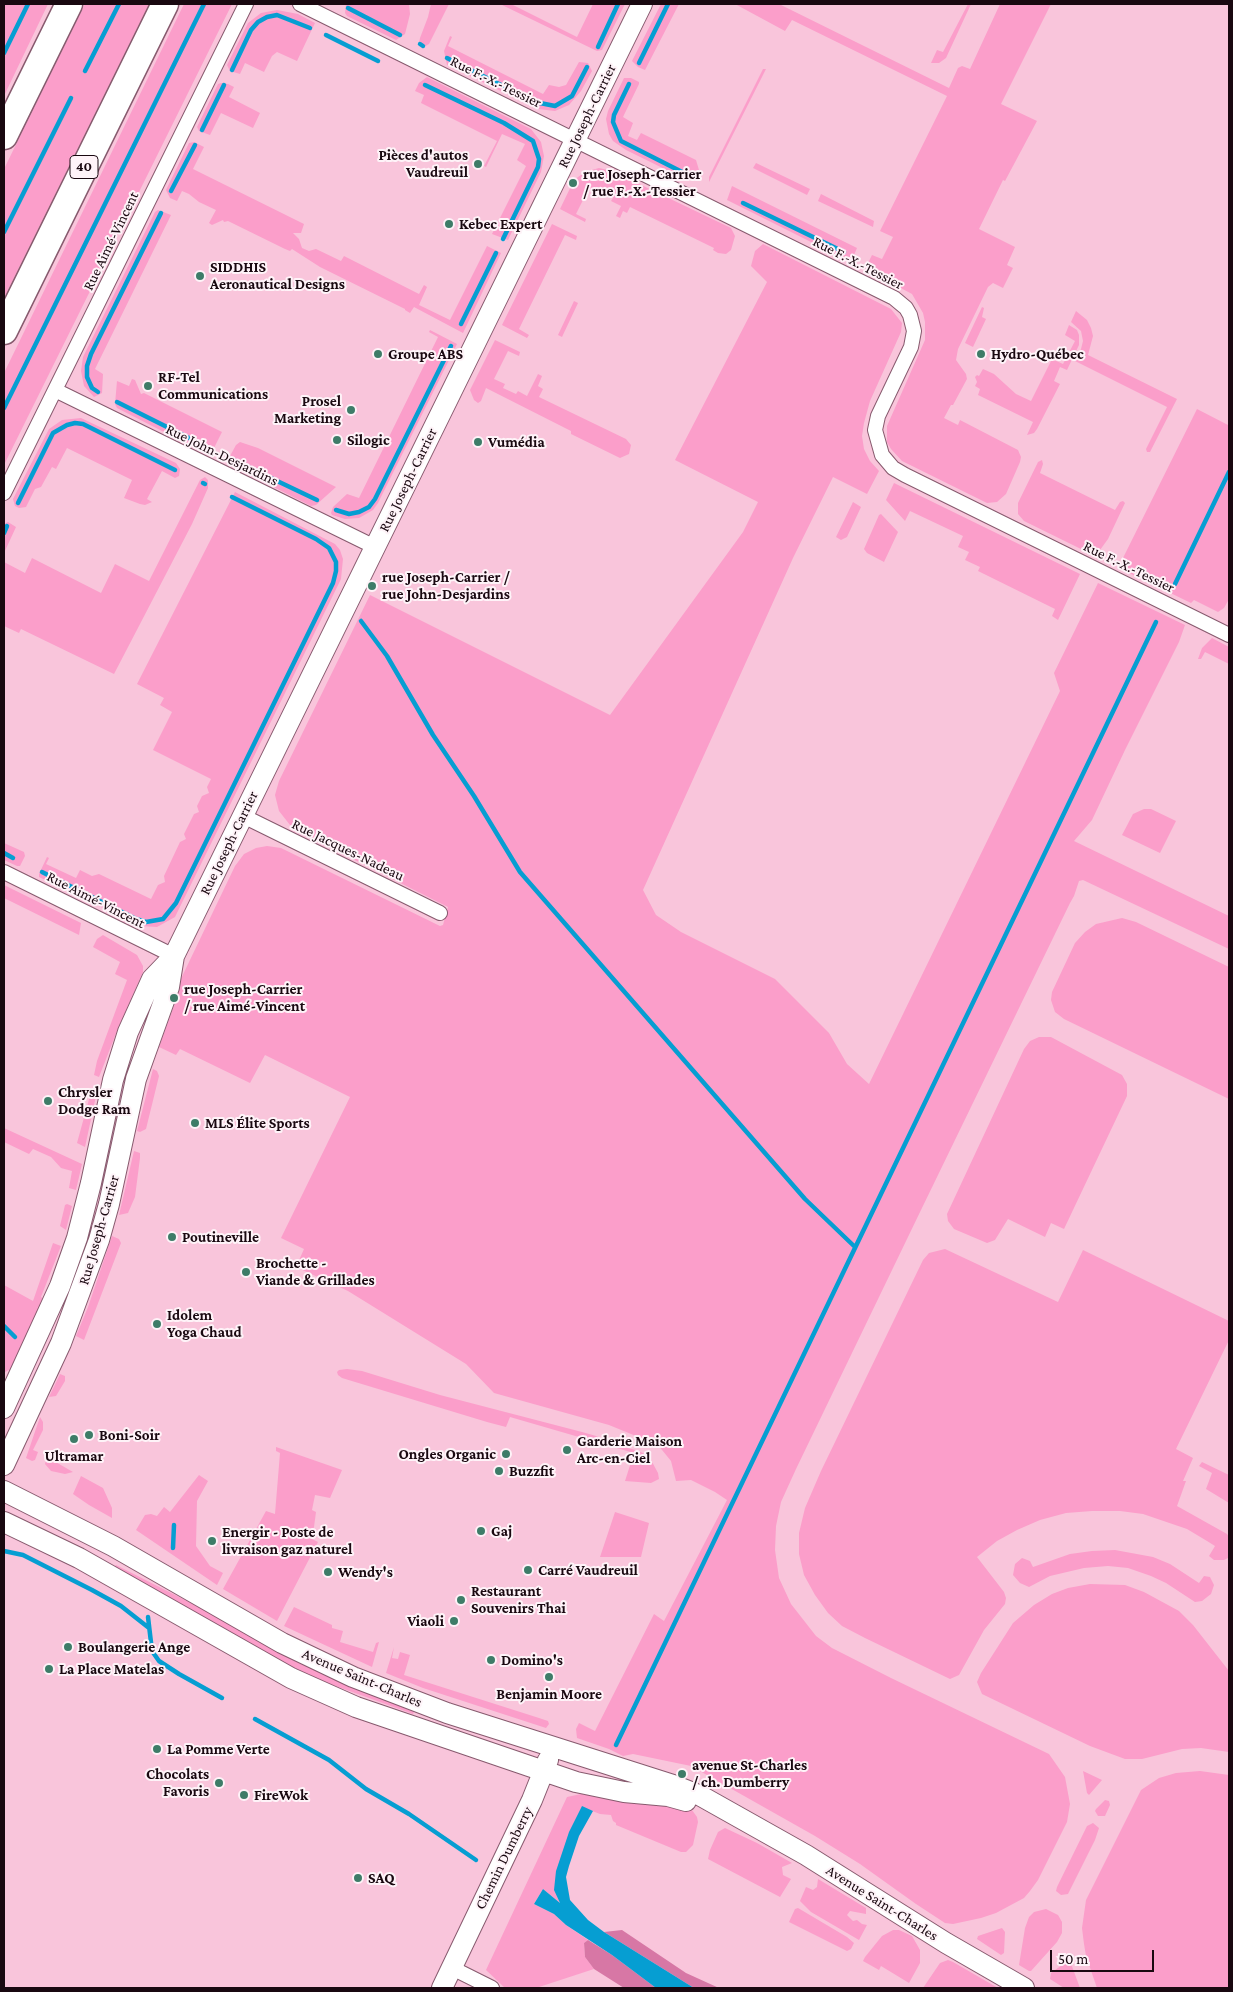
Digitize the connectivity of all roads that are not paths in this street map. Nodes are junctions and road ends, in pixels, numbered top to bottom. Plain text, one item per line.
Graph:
1 (69, 4) edge
2 (165, 4) edge
3 (246, 4) edge
4 (300, 4) edge
5 (642, 4) edge
6 (4, 136) edge
7 (576, 139) junction
8 (4, 331) edge
9 (55, 390) junction
10 (4, 493) edge
11 (375, 547) junction
12 (1229, 635) edge
13 (243, 816) junction
14 (4, 872) edge
15 (440, 913) dead end
16 (174, 956) junction
17 (4, 1408) edge
18 (4, 1465) edge
19 (4, 1491) edge
20 (4, 1522) edge
21 (554, 1747) junction
22 (544, 1771) junction
23 (740, 1819) junction
24 (452, 1968) junction
25 (442, 1988) edge
26 (492, 1988) edge
27 (1024, 1988) edge

1 - 6 highway
2 - 8 highway, 40
3 - 9 street, Rue Aimé-Vincent
4 - 7 street, Rue F.-X.-Tessier
5 - 7 street, Rue Joseph-Carrier
7 - 11 street, Rue Joseph-Carrier
7 - 12 street, Rue F.-X.-Tessier
9 - 10 street, Rue Aimé-Vincent
9 - 11 street, Rue John-Desjardins
11 - 13 street, Rue Joseph-Carrier
13 - 15 street, Rue Jacques-Nadeau
13 - 16 street, Rue Joseph-Carrier
14 - 16 street, Rue Aimé-Vincent
16 - 17 street, Rue Joseph-Carrier
16 - 18 street, Rue Joseph-Carrier
19 - 21 street, Avenue Saint-Charles
20 - 22 street, Avenue Saint-Charles
21 - 22 street, Chemin Dumberry
21 - 23 street, Avenue Saint-Charles
22 - 23 street, Avenue Saint-Charles
22 - 24 street, Chemin Dumberry
23 - 27 street, Avenue Saint-Charles
24 - 25 street, Chemin Dumberry
24 - 26 street

